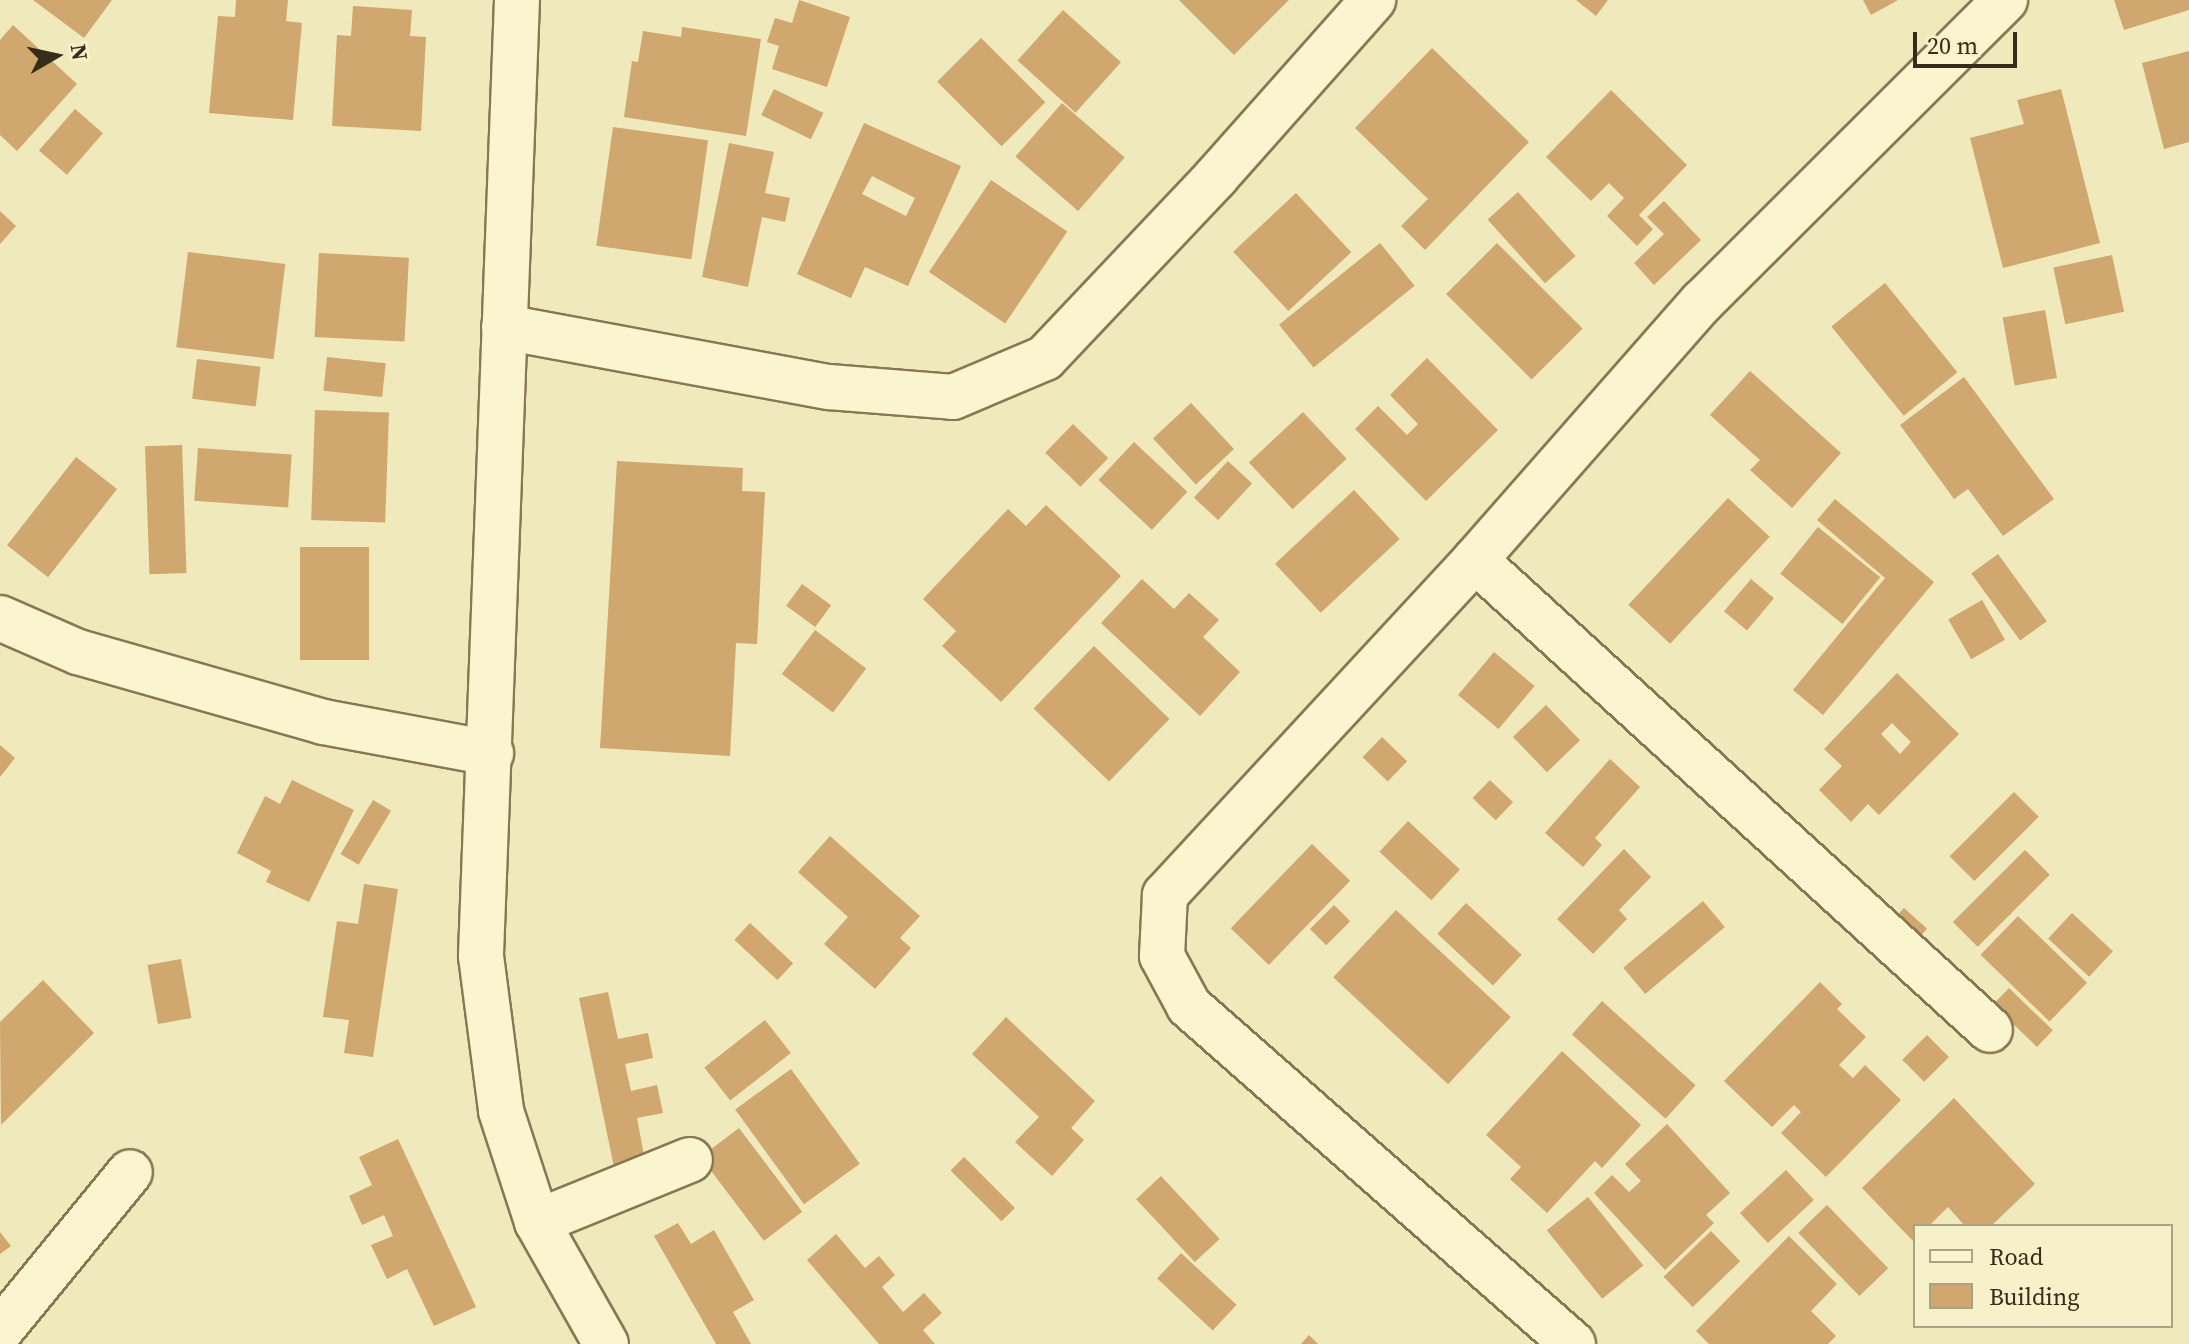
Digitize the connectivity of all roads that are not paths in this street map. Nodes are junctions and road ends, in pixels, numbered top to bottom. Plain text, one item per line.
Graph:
1 (517, 0) edge
2 (1373, 0) edge
3 (2005, 0) edge
4 (504, 327) junction
5 (1475, 560) junction
6 (0, 618) edge
7 (491, 753) junction
8 (1990, 1030) dead end
9 (690, 1160) dead end
10 (130, 1172) dead end
11 (537, 1222) junction
12 (0, 1331) edge
13 (606, 1344) edge
14 (1573, 1344) edge

1 - 4 street
2 - 4 street
3 - 5 street
4 - 7 street
5 - 8 street
5 - 14 street
6 - 7 street
7 - 11 street
9 - 11 street
10 - 12 street
11 - 13 street

